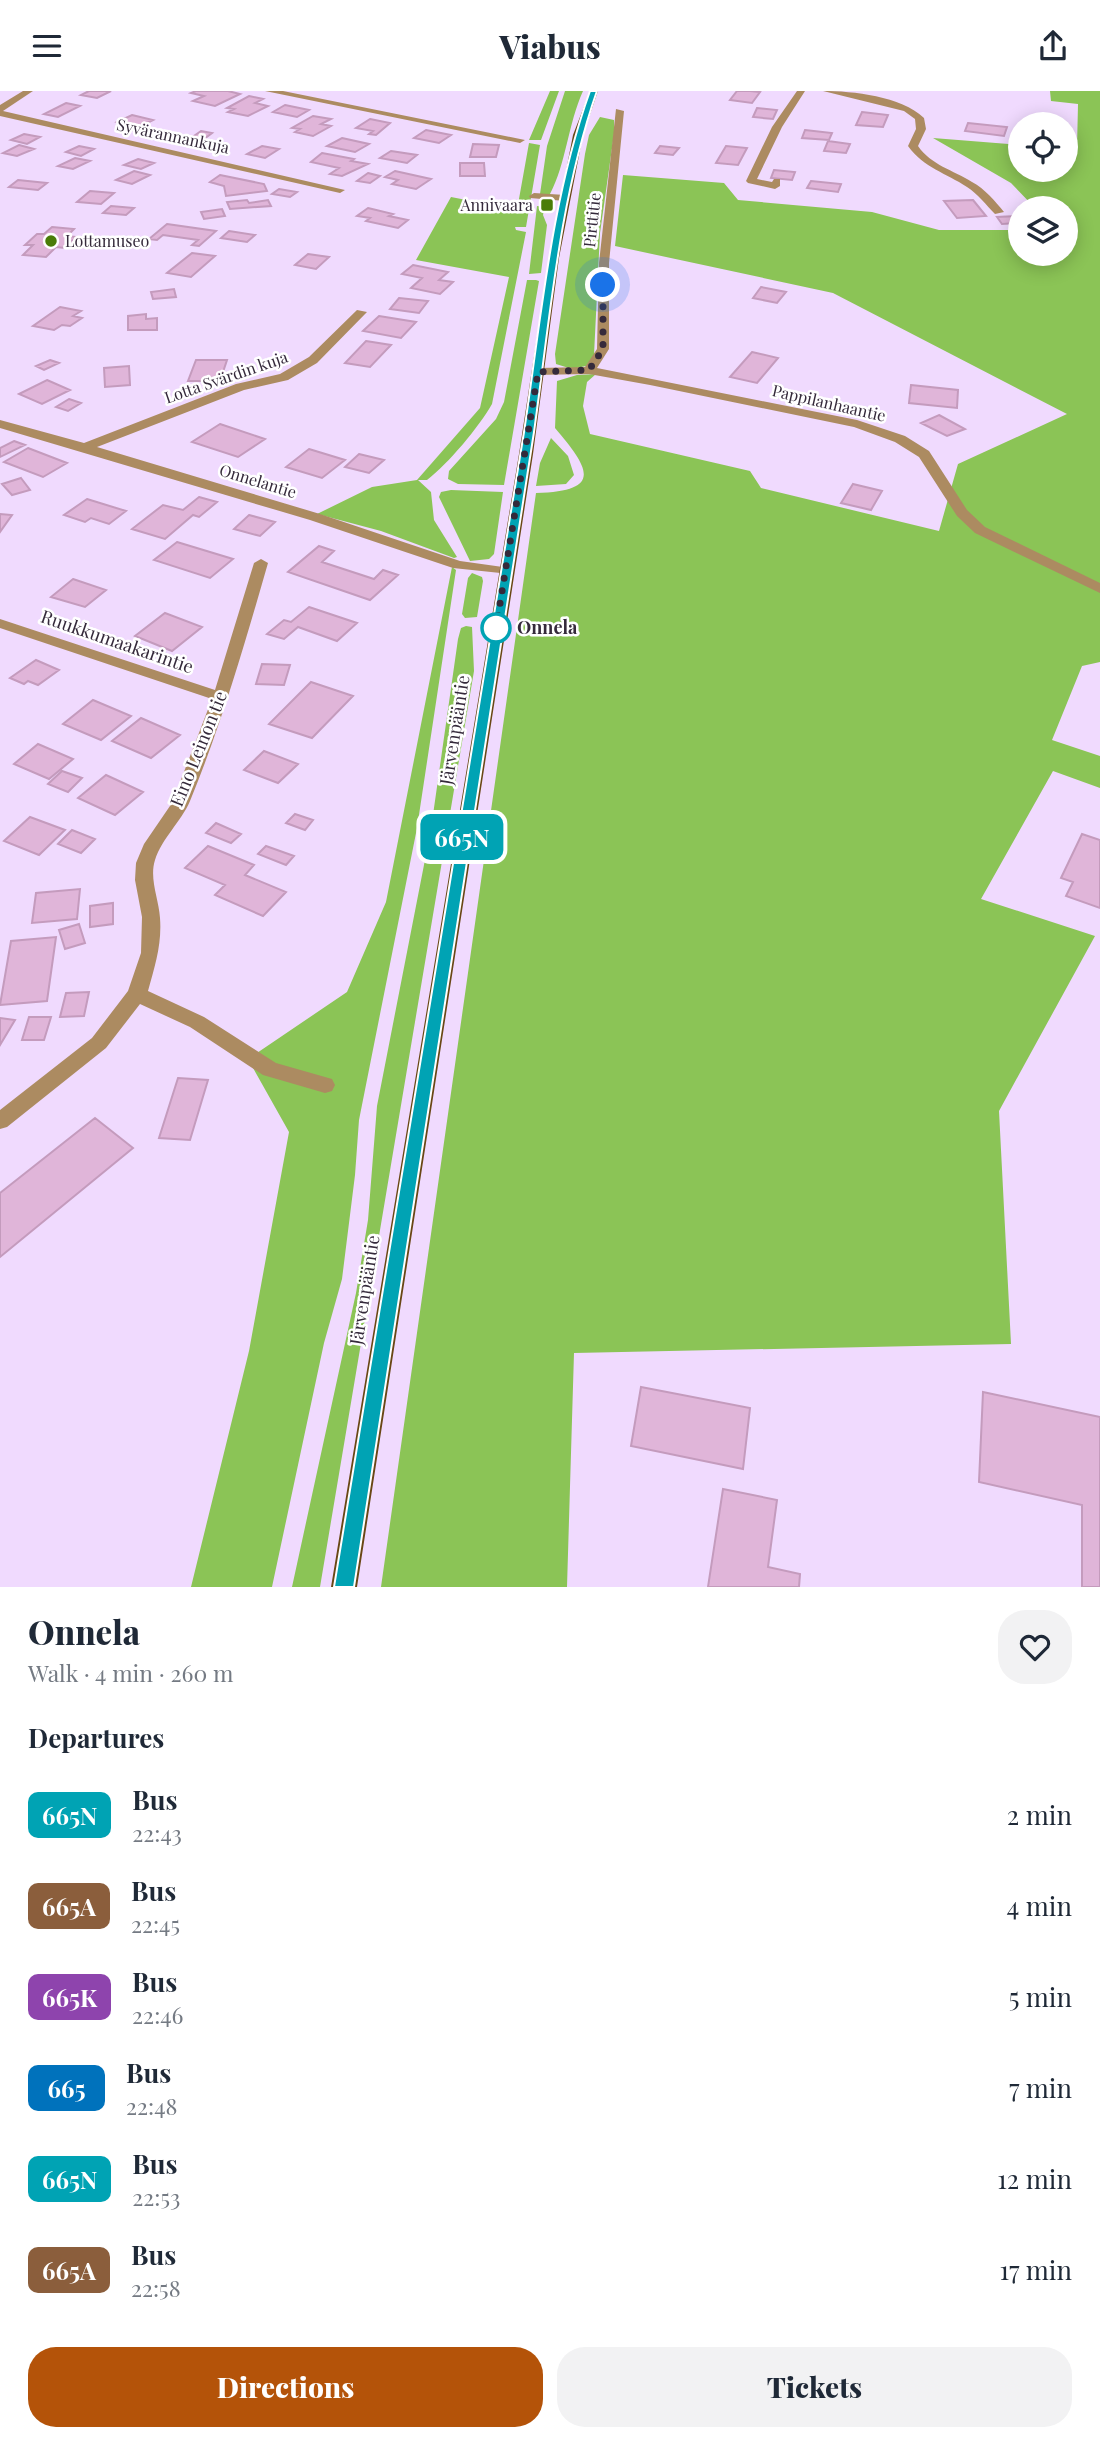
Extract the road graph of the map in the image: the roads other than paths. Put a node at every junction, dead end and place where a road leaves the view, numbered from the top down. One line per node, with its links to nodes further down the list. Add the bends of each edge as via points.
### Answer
1 (29, 91): 6 (street)
2 (268, 91): 8 (street)
3 (594, 91): 12 (main road, Järvenpääntie, via 578,135)
4 (801, 91): 9 (street, via 751,181 775,186)
5 (827, 91): 13 (street, via 907,109 919,118 922,129 913,146 917,153 928,164 975,187)
6 (0, 111): 10 (street, Syvärannankuja)
7 (619, 111): 15 (street, Pirttitie, via 604,263 603,349)
8 (520, 140)
9 (777, 181)
10 (341, 190)
11 (534, 196): 12 (street)
12 (565, 198): 16 (main road, Järvenpääntie)
13 (999, 212)
14 (360, 312): 18 (street, Lotta Svärdin kuja, via 313,360 284,377 240,387)
15 (589, 370): 16 (street, Pappilanhaantie); 21 (street, Pappilanhaantie, via 857,424 900,439 924,454 962,513 981,530)
16 (538, 372): 20 (main road, Järvenpääntie)
17 (0, 424): 18 (street, Onnelantie)
18 (85, 447): 20 (street, Onnelantie, via 458,565)
19 (261, 562): 23 (street, Eino Leinon tie)
20 (505, 571): 27 (main road, Järvenpääntie)
21 (1100, 589)
22 (0, 623): 23 (street, Ruukkumaakarintie)
23 (221, 697): 24 (street, Eino Leinon tie, via 180,804 145,863 150,953)
24 (137, 994): 25 (street, via 197,1022 270,1069); 26 (street, Eino Leinon tie, via 99,1043)
25 (325, 1085)
26 (0, 1121)
27 (344, 1587)

